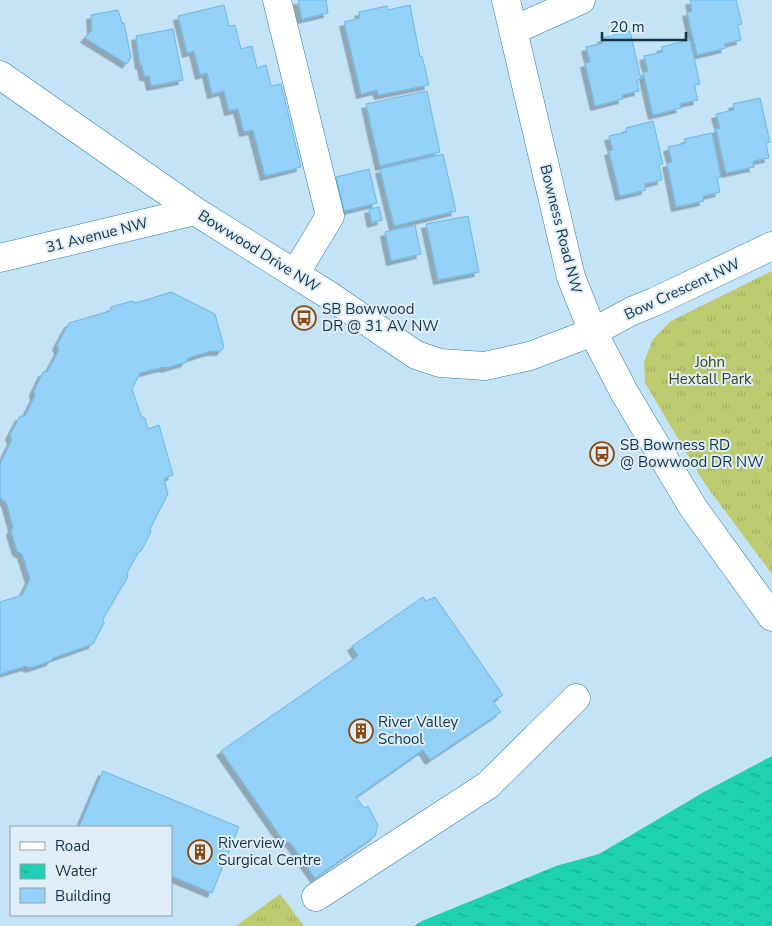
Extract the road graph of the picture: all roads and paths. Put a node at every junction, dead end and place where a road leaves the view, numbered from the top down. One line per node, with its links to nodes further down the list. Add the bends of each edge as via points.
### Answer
1 (277, 0): 9 (street, via 330,216)
2 (506, 0): 4 (street, Bowness Road NW)
3 (581, 0): 4 (street)
4 (514, 30): 10 (street, Bowness Road NW, via 571,278)
5 (0, 75): 6 (street, Bowwood Drive NW)
6 (194, 211): 8 (street, 31 Avenue NW); 9 (street, Bowwood Drive NW)
7 (772, 246): 10 (street, Bow Crescent NW)
8 (0, 258)
9 (295, 274): 10 (street, Bowwood Drive NW, via 416,355 440,363 494,364 530,356)
10 (593, 332): 11 (street, Bowness Road NW, via 624,392 692,506)
11 (772, 617)
12 (576, 698): 13 (street, via 488,785)
13 (316, 897)

